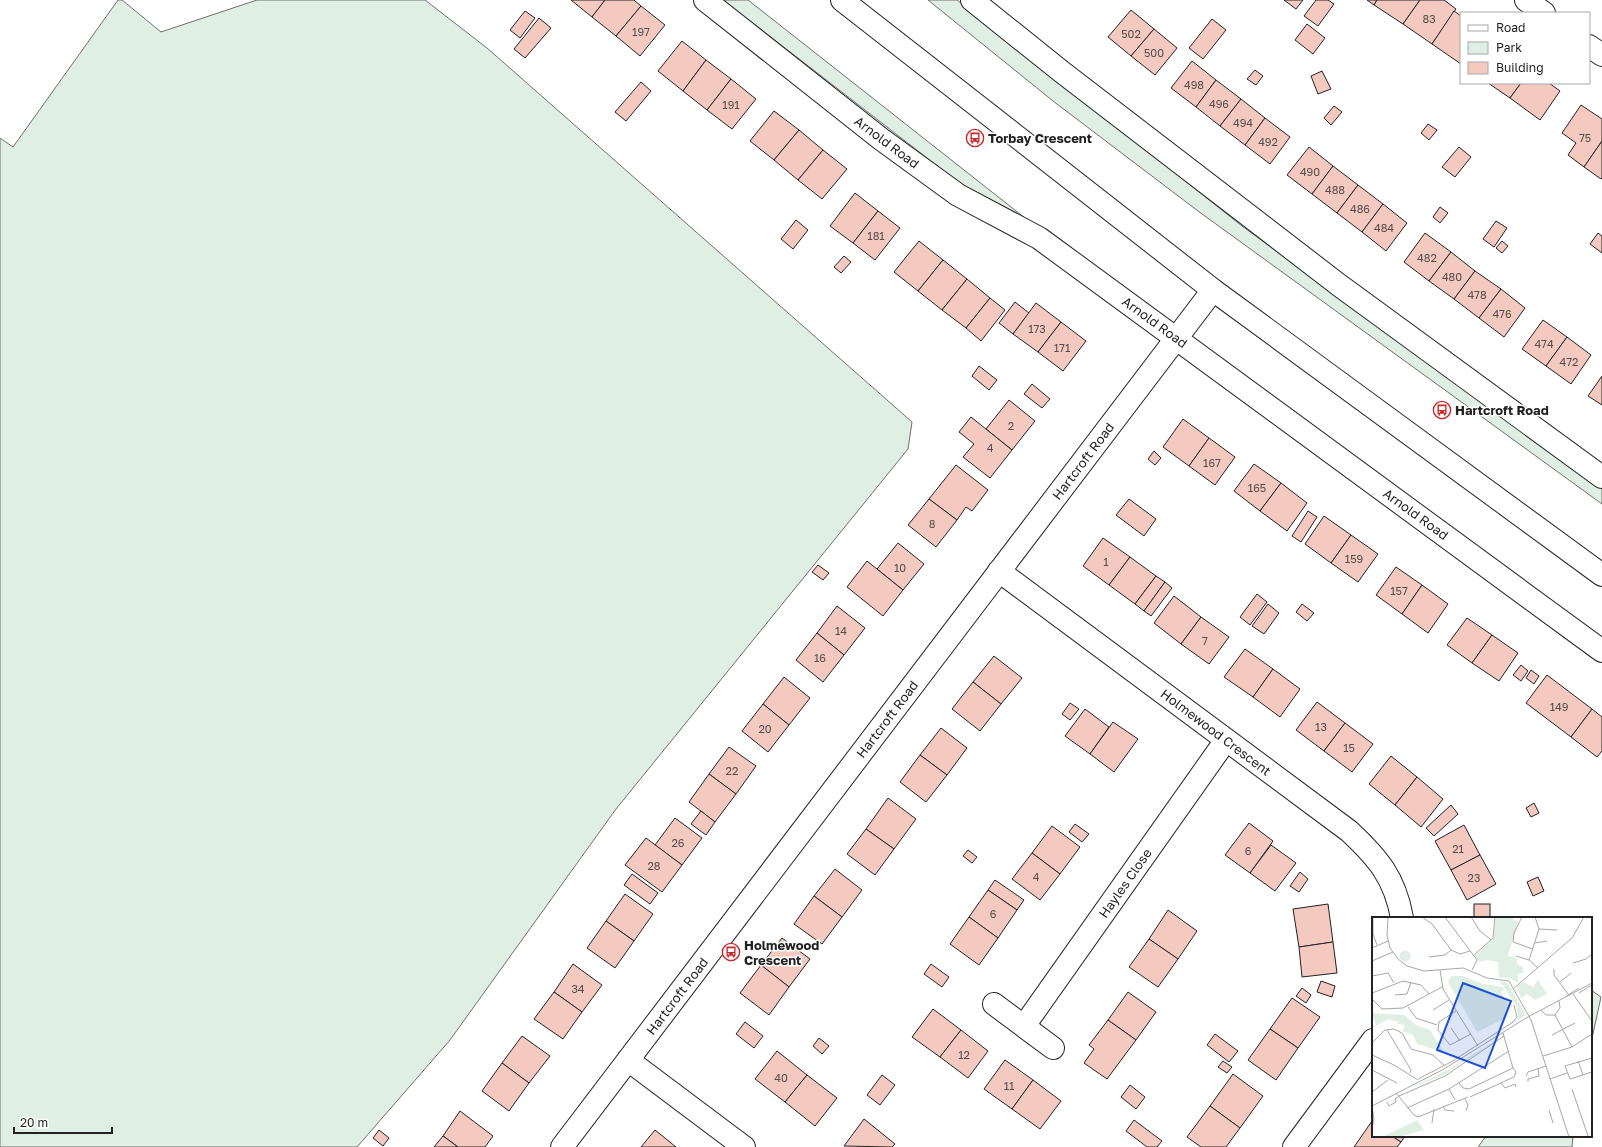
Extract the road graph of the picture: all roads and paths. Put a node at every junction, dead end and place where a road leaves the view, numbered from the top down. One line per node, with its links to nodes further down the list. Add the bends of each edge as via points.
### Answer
1 (705, 0): 9 (street, Arnold Road, via 881,139 958,195 1039,238)
2 (842, 0): 8 (street)
3 (972, 0): 10 (street, via 1339,285)
4 (1526, 0): 5 (street)
5 (1543, 12)
6 (1590, 47): 7 (street)
7 (1602, 55)
8 (1213, 290): 9 (street, Hartcroft Road); 12 (street)
9 (1176, 338): 11 (street, Hartcroft Road); 13 (street, Arnold Road)
10 (1602, 477)
11 (999, 571): 14 (street, Holmewood Crescent); 20 (street, Hartcroft Road)
12 (1602, 575)
13 (1602, 651)
14 (1226, 740): 15 (street, Holmewood Crescent, via 1349,831 1370,850 1388,874); 17 (street, Hayles Close)
15 (1402, 917)
16 (994, 1004): 17 (street)
17 (1024, 1026): 19 (street)
18 (1372, 1041): 23 (street)
19 (1053, 1048)
20 (628, 1060): 21 (street, Hartcroft Road); 22 (street)
21 (562, 1147)
22 (744, 1147)
23 (1294, 1147)

